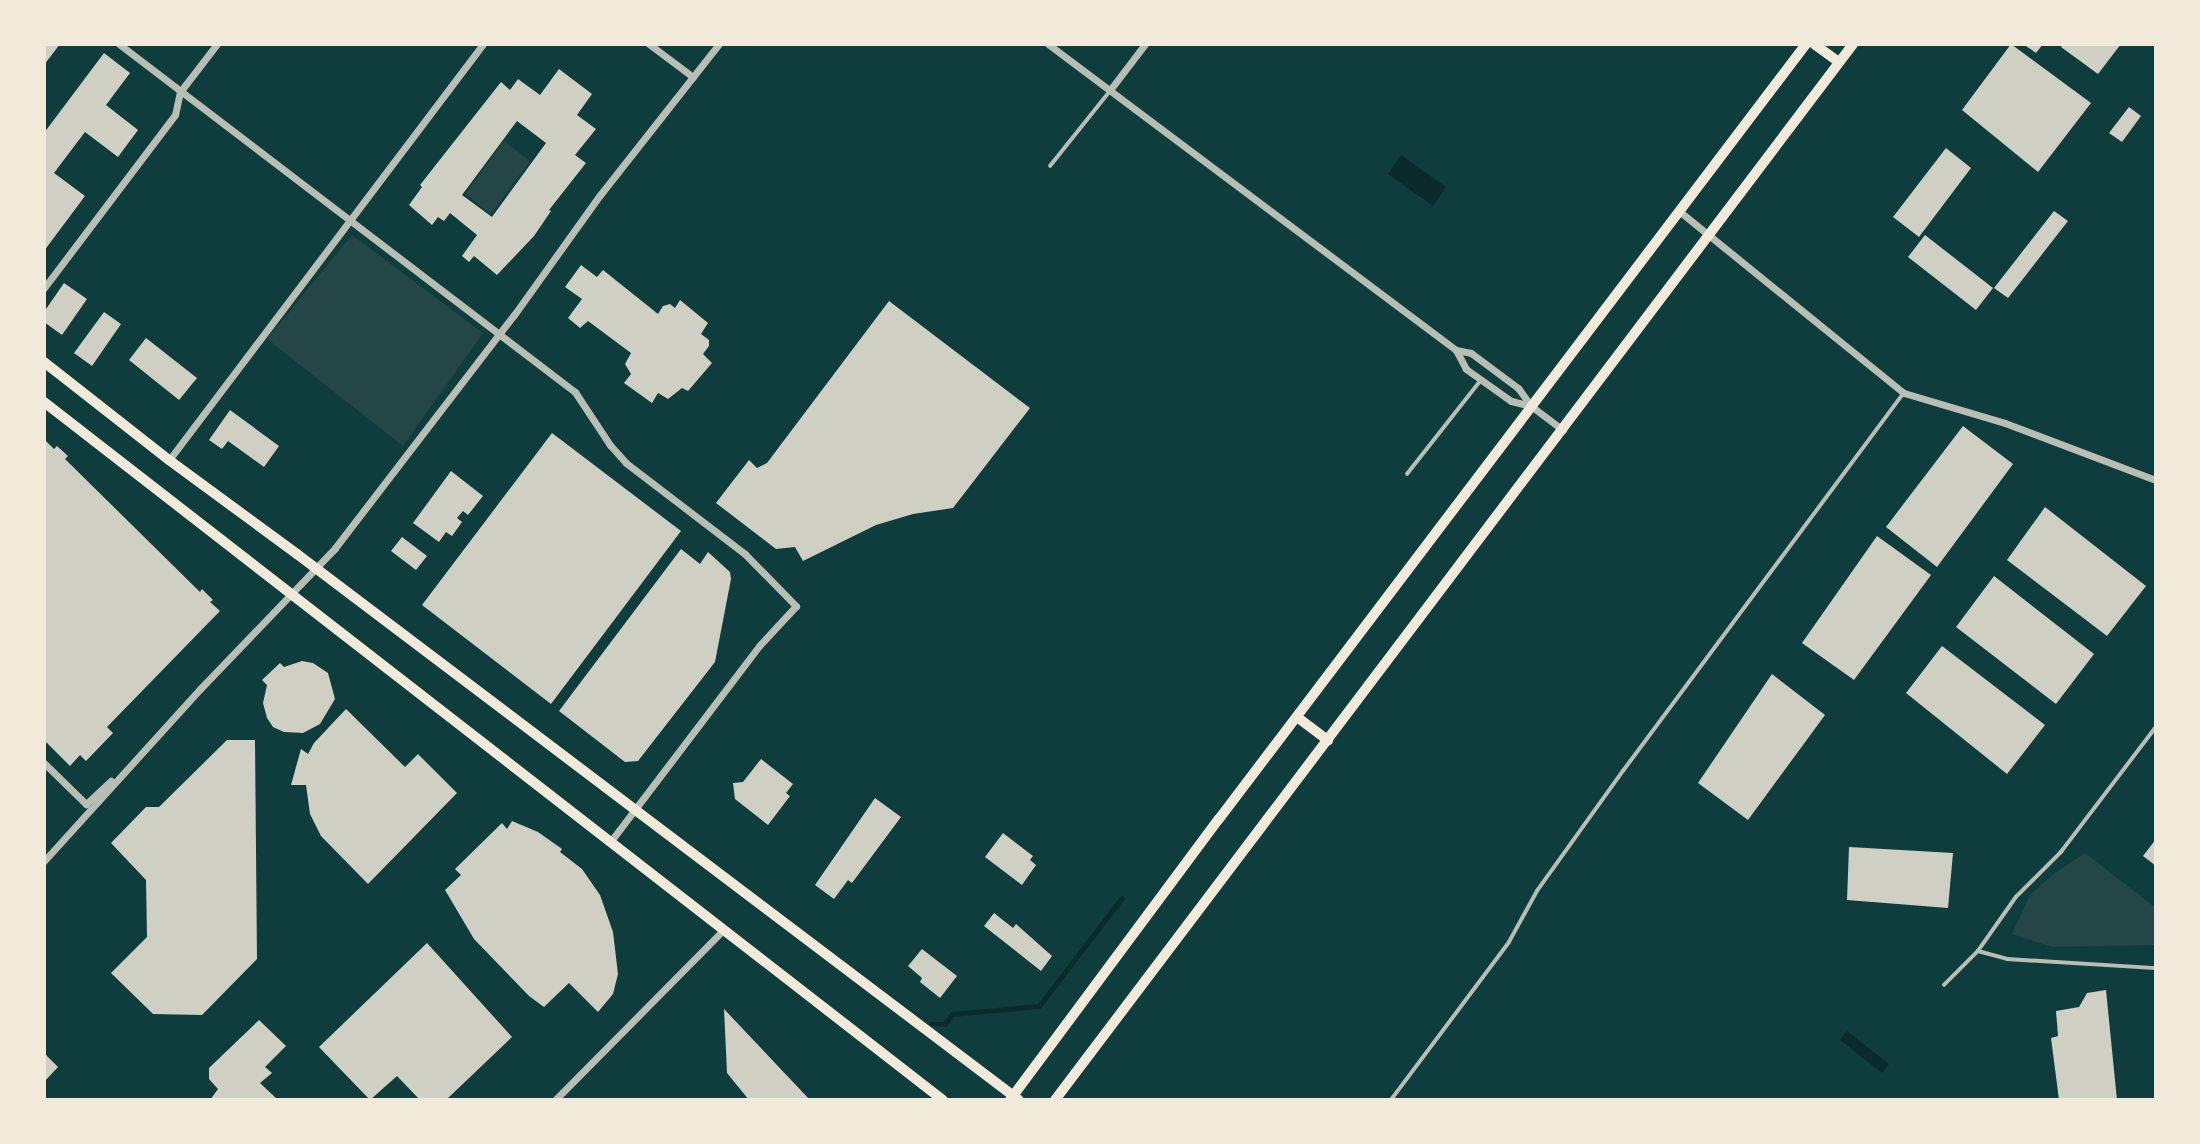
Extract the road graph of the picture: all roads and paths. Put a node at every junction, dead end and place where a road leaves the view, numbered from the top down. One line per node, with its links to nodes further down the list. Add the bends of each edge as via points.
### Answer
1 (119, 44): 14 (street)
2 (217, 44): 14 (street)
3 (482, 44): 17 (street)
4 (649, 44): 12 (street)
5 (719, 44): 12 (street)
6 (1048, 44): 13 (street)
7 (1145, 44): 13 (street)
8 (1806, 44): 16 (main road)
9 (1814, 44): 11 (main road)
10 (1853, 44): 11 (main road)
11 (1839, 62): 18 (main road)
12 (693, 77): 20 (street)
13 (1110, 90): 15 (lane); 21 (street)
14 (180, 92): 17 (street); 19 (street, via 175,115)
15 (1050, 166)
16 (1679, 211): 18 (street); 26 (main road)
17 (352, 220): 20 (street); 28 (street)
18 (1709, 234): 24 (street); 27 (main road)
19 (44, 288)
20 (500, 333): 31 (street); 38 (street, via 575,392 626,464 745,554 796,606 759,646)
21 (1456, 350): 23 (street, via 1466,369); 26 (street, via 1471,353 1518,388)
22 (44, 362): 28 (main road)
23 (1481, 380): 26 (street, via 1511,401); 29 (lane)
24 (1905, 393): 30 (street, via 2005,423); 49 (lane, via 1616,780 1537,891 1509,942)
25 (44, 402): 32 (main road)
26 (1531, 406): 27 (street); 33 (main road)
27 (1563, 430): 35 (main road)
28 (169, 460): 31 (main road)
29 (1407, 474)
30 (2156, 480)
31 (316, 569): 32 (street); 38 (main road)
32 (291, 594): 37 (street); 39 (main road)
33 (1297, 717): 35 (main road); 45 (main road)
34 (2156, 727): 42 (lane, via 2061,852 2016,897)
35 (1328, 740): 48 (main road)
36 (44, 763): 37 (street, via 86,804)
37 (129, 768): 40 (street)
38 (635, 808): 39 (street); 45 (main road)
39 (610, 842): 41 (main road)
40 (44, 861)
41 (724, 929): 46 (street); 47 (main road)
42 (1978, 951): 43 (lane, via 2007,959); 44 (lane)
43 (2156, 968)
44 (1944, 985)
45 (1014, 1099)
46 (555, 1100)
47 (943, 1100)
48 (1055, 1100)
49 (1391, 1100)

